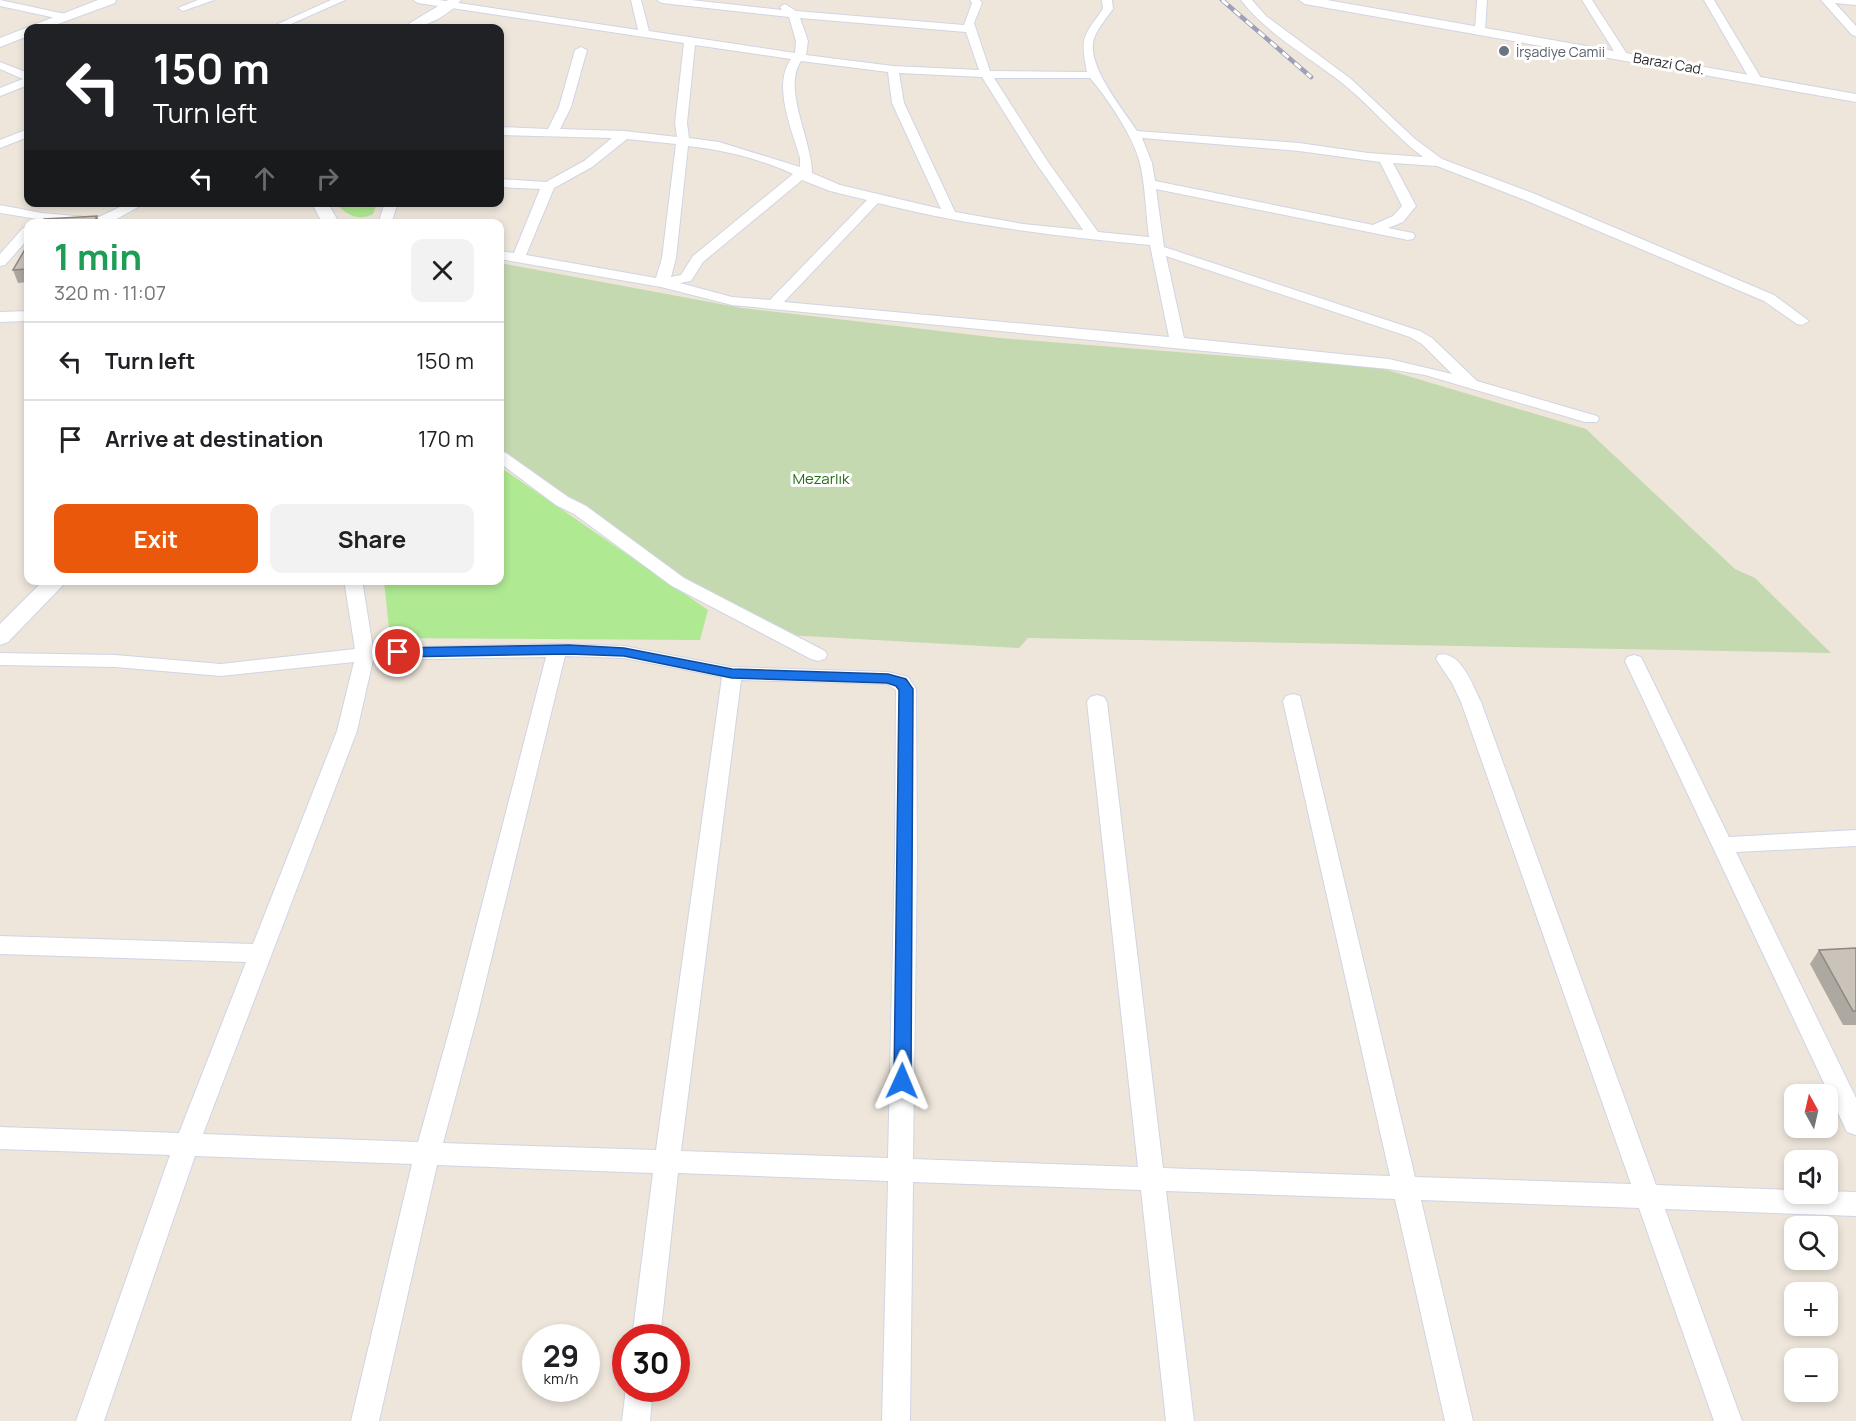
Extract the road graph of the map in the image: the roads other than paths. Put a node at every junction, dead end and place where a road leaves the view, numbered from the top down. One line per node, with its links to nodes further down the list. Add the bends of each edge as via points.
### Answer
1 (110, 0): 22 (street)
2 (209, 0): 20 (street)
3 (340, 0): 24 (street)
4 (418, 0): 17 (street)
5 (636, 0): 30 (street)
6 (662, 0): 21 (street)
7 (777, 0): 21 (street)
8 (975, 0): 26 (street)
9 (1107, 0): 39 (street, via 1108,9 1087,41)
10 (1246, 0): 53 (street, via 1262,18 1347,81 1411,142)
11 (1305, 0): 27 (street, Barazi Cad.)
12 (1482, 0): 27 (street)
13 (1587, 0): 34 (street)
14 (1709, 0): 41 (street)
15 (1826, 0): 29 (street)
16 (1832, 0): 18 (street)
17 (452, 2): 25 (street); 30 (street)
18 (1856, 2)
19 (0, 3): 22 (street)
20 (183, 8)
21 (793, 14): 26 (street); 35 (street, via 802,41)
22 (65, 17): 23 (street)
23 (47, 24)
24 (283, 24)
25 (415, 24)
26 (970, 29): 38 (street)
27 (1480, 30): 34 (street, Barazi Cad.)
28 (24, 33): 32 (street)
29 (1856, 33)
30 (644, 34): 31 (street)
31 (690, 41): 35 (street); 50 (street, via 681,123)
32 (0, 43)
33 (581, 50): 46 (street)
34 (1621, 54): 41 (street, Barazi Cad.)
35 (798, 57): 37 (street); 54 (street, via 790,69 790,100 806,158)
36 (0, 65): 40 (street)
37 (893, 69): 38 (street); 62 (street, via 898,103)
38 (986, 74): 39 (street); 67 (street)
39 (1093, 75): 47 (street)
40 (24, 77)
41 (1755, 78): 44 (street, Barazi Cad.)
42 (24, 81): 43 (street)
43 (0, 92)
44 (1856, 98)
45 (504, 131): 46 (street)
46 (553, 132): 49 (street)
47 (1133, 134): 52 (street); 56 (street, via 1146,163)
48 (24, 135): 51 (street)
49 (624, 135): 50 (street); 57 (street, via 588,164)
50 (683, 140): 54 (street, via 758,156); 73 (street, via 669,258)
51 (0, 144)
52 (1384, 158): 53 (street); 65 (street, via 1409,206 1398,219)
53 (1439, 162): 77 (street, via 1769,298)
54 (804, 175): 58 (street); 73 (street, via 698,259 686,278)
55 (504, 183): 57 (street)
56 (1147, 183): 65 (street); 69 (street)
57 (548, 186): 71 (street)
58 (876, 198): 62 (street); 74 (street)
59 (24, 202): 61 (street)
60 (130, 207): 64 (street)
61 (4, 210): 63 (street)
62 (950, 215): 67 (street)
63 (36, 219)
64 (105, 219)
65 (1374, 229): 68 (street)
66 (24, 235): 72 (street)
67 (1093, 235): 69 (street)
68 (1408, 236)
69 (1157, 245): 78 (street); 79 (street, via 1414,334 1427,341)
70 (504, 256): 71 (street)
71 (518, 259): 73 (street)
72 (0, 262)
73 (662, 283): 74 (street, via 732,301)
74 (774, 304): 78 (street)
75 (24, 316): 76 (street)
76 (0, 317)
77 (1802, 321)
78 (1177, 342): 79 (street, via 1389,364)
79 (1472, 384): 80 (street)
80 (1591, 419)
81 (504, 459): 87 (street, via 678,582)
82 (52, 585): 84 (street)
83 (354, 585): 86 (street)
84 (0, 637)
85 (557, 650): 86 (street); 91 (street, via 624,652); 101 (street)
86 (365, 654): 88 (street, via 220,670 115,661); 97 (street, via 347,731)
87 (818, 655)
88 (0, 659)
89 (1445, 659): 106 (street, via 1471,702)
90 (1634, 661): 95 (street)
91 (732, 673): 102 (street); 103 (street, via 888,678 901,682 906,689)
92 (1293, 700): 105 (street)
93 (1098, 702): 104 (street)
94 (1856, 838): 95 (street)
95 (1723, 845): 98 (street)
96 (0, 945): 97 (street)
97 (261, 953): 100 (street)
98 (1856, 1124)
99 (0, 1138): 100 (street)
100 (186, 1146): 101 (street); 110 (street)
101 (428, 1155): 102 (street); 111 (street)
102 (667, 1163): 103 (street); 108 (street)
103 (901, 1171): 104 (street); 113 (street)
104 (1151, 1180): 105 (street); 114 (street)
105 (1404, 1188): 106 (street); 115 (street)
106 (1646, 1197): 107 (street); 116 (street)
107 (1856, 1204)
108 (648, 1324)
109 (638, 1402): 112 (street)
110 (90, 1421)
111 (365, 1421)
112 (636, 1421)
113 (896, 1421)
114 (1180, 1421)
115 (1459, 1421)
116 (1728, 1421)

